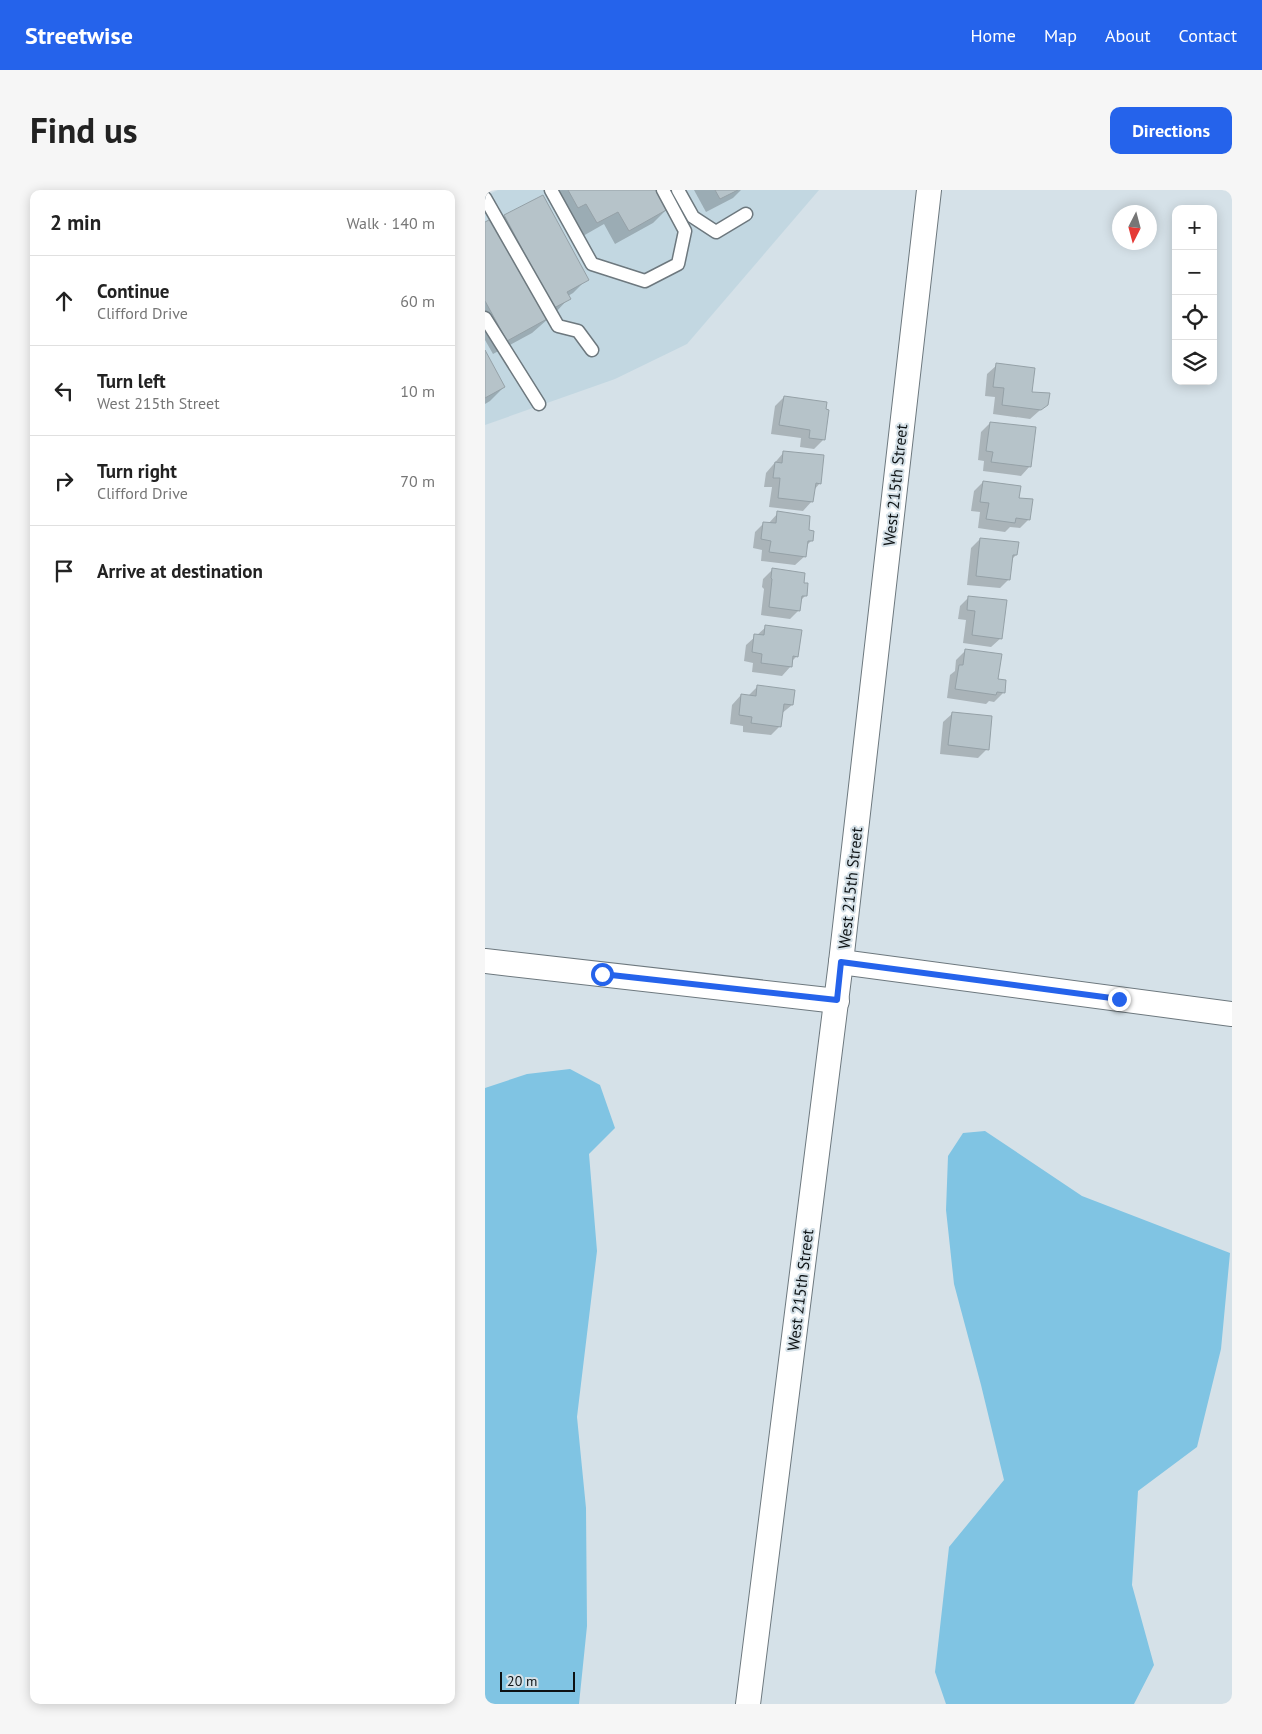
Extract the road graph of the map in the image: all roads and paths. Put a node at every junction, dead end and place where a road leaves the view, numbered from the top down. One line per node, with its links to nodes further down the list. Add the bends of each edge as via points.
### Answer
1 (551, 190): 2 (lane, via 592,264 645,281 678,264 685,231)
2 (663, 190)
3 (678, 190): 6 (lane, via 693,217 716,232)
4 (929, 190): 11 (street, West 215th Street)
5 (485, 198): 8 (lane, via 557,326 577,331)
6 (746, 214)
7 (485, 318): 9 (lane)
8 (592, 350)
9 (539, 404)
10 (485, 961): 12 (street)
11 (841, 962): 12 (street, West 215th Street); 13 (street)
12 (837, 1000): 14 (street, West 215th Street)
13 (1232, 1014)
14 (748, 1704)

